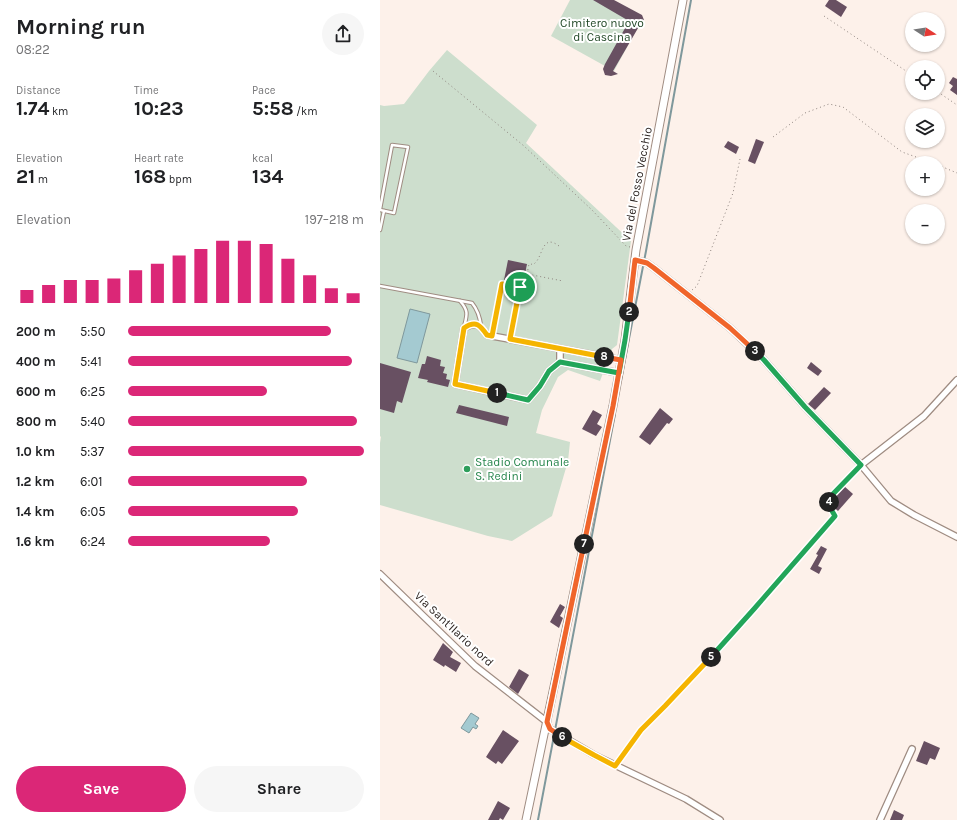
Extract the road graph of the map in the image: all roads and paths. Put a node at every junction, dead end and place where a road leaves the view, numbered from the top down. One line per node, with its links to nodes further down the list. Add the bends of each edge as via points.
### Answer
1 (681, 1): 16 (street, Via del Fosso Vecchio)
2 (824, 16): 3 (path)
3 (905, 70)
4 (433, 71): 16 (path, via 524,146 626,246)
5 (945, 97): 6 (path)
6 (957, 105)
7 (773, 137): 8 (path, via 805,113 829,104 843,107 902,152)
8 (913, 156)
9 (740, 159): 22 (path, via 733,193 700,279 697,286)
10 (945, 168): 11 (path)
11 (957, 172)
12 (380, 210): 13 (lane); 13 (lane, via 392,145 408,147 394,213)
13 (384, 211): 14 (lane)
14 (380, 230)
15 (559, 246): 18 (path, via 547,243 536,262 529,264)
16 (636, 250): 17 (street, Via del Fosso Vecchio)
17 (638, 261): 22 (street, via 647,263); 29 (street, Via del Fosso Vecchio)
18 (527, 274): 19 (path); 21 (path, via 524,288)
19 (563, 281)
20 (380, 286): 23 (lane)
21 (520, 287): 26 (path, via 502,284); 27 (path)
22 (687, 294): 33 (street, via 730,328 764,360)
23 (460, 300): 24 (lane, via 472,303); 25 (lane, via 466,308)
24 (481, 326): 25 (street, via 475,324); 26 (street, via 487,335)
25 (464, 328): 30 (street, via 455,384 528,400 549,371)
26 (492, 336): 27 (street)
27 (510, 339): 28 (street)
28 (560, 349): 29 (street); 30 (street)
29 (621, 360): 31 (street, Via del Fosso Vecchio)
30 (560, 362): 31 (street)
31 (619, 373): 36 (street, Via del Fosso Vecchio)
32 (957, 380): 33 (street, via 924,416)
33 (861, 465): 34 (street, via 891,501); 38 (path, via 832,495 828,504 835,516 719,648 641,730)
34 (957, 537)
35 (380, 574): 36 (street, Via Sant'Ilario nord, via 475,666)
36 (547, 722): 38 (street, Via Sant'Ilario nord, via 550,729 560,736); 39 (street, Via del Fosso Vecchio)
37 (912, 749): 41 (street)
38 (615, 766): 40 (street, Via Sant'Ilario nord, via 686,799)
39 (526, 820)
40 (720, 820)
41 (880, 820)

